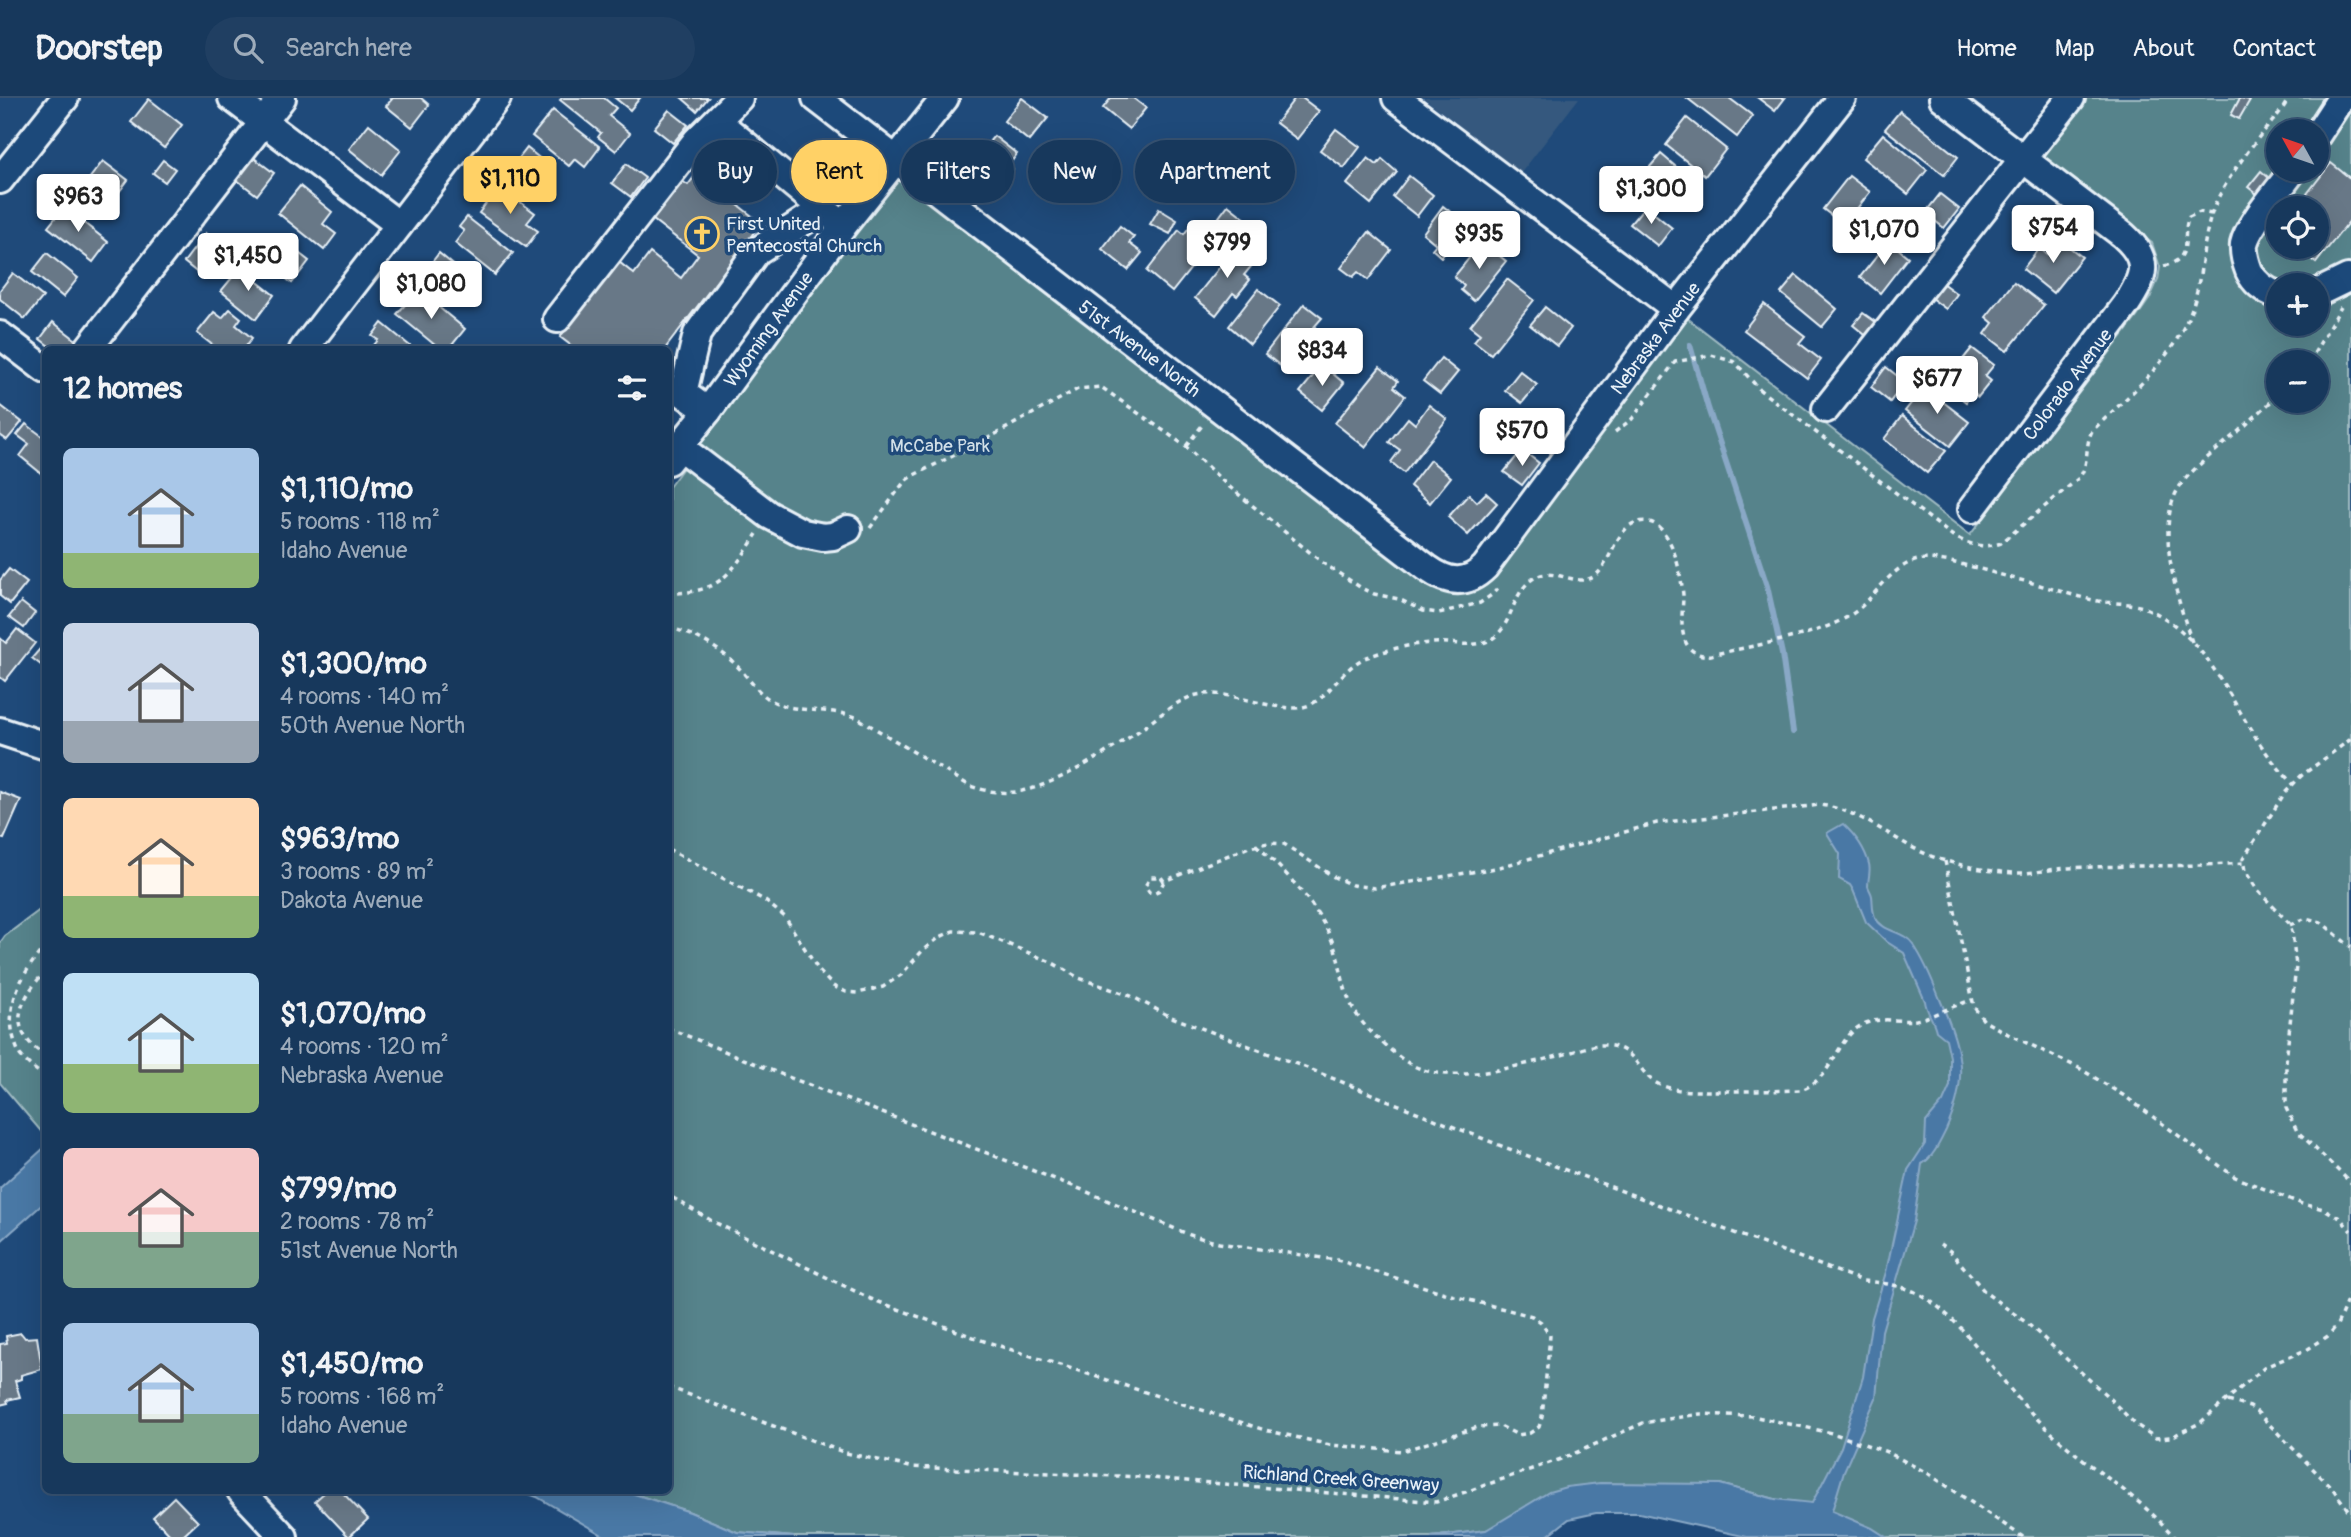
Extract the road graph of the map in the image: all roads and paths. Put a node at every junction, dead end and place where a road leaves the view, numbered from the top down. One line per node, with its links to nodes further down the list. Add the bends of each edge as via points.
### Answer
1 (65, 98): 18 (street)
2 (232, 98): 15 (street)
3 (282, 98): 15 (street)
4 (497, 98): 22 (street)
5 (739, 98): 14 (street)
6 (816, 98): 17 (street, 51st Avenue North)
7 (944, 98): 17 (street, Wyoming Avenue)
8 (1396, 98): 28 (street)
9 (1842, 98): 28 (street, Nebraska Avenue)
10 (1942, 98): 16 (street)
11 (2071, 98): 16 (street)
12 (2341, 98): 13 (street)
13 (2327, 119)
14 (717, 121): 20 (street); 29 (street, via 696,141)
15 (264, 122): 22 (street); 31 (street)
16 (2023, 157): 24 (street, via 2123,234); 36 (street)
17 (896, 161): 23 (street, Wyoming Avenue); 44 (street, 51st Avenue North, via 1438,576 1453,582)
18 (0, 180)
19 (2284, 182): 27 (street, via 2248,232 2244,246 2251,276)
20 (821, 210): 23 (street); 37 (street, via 757,251 697,334 683,393)
21 (2212, 214): 24 (path, via 2196,213 2188,219 2185,250 2175,262)
22 (399, 225): 32 (street)
23 (844, 225): 37 (street, Wyoming Avenue)
24 (2141, 261): 41 (street, Colorado Avenue, via 2135,292)
25 (2348, 278): 26 (street); 33 (path, via 2341,309)
26 (2329, 287)
27 (2266, 289)
28 (1676, 309): 44 (street, Nebraska Avenue, via 1500,549)
29 (557, 320)
30 (0, 335): 34 (street)
31 (90, 346)
32 (306, 346)
33 (2316, 350)
34 (42, 367)
35 (2266, 406): 47 (path, via 2187,477 2173,500 2171,562)
36 (1826, 409)
37 (708, 411): 40 (street, Wyoming Avenue)
38 (1206, 421): 39 (path)
39 (1186, 446)
40 (674, 454): 43 (street, via 803,533 833,536)
41 (1972, 509)
42 (761, 527): 45 (path, via 737,564 718,582 697,592)
43 (848, 528)
44 (1470, 579)
45 (672, 593)
46 (672, 629): 47 (path, via 723,653 776,703 856,717 970,786 1001,792 1022,791 1058,778 1194,696 1305,706 1366,658 1430,643 1489,641 1502,629 1527,584 1551,574 1577,581 1590,579 1627,528 1638,522 1656,525 1671,543 1681,581 1684,637 1700,655 1836,623 1902,568 1921,559 2032,582 2096,601 2142,607)
47 (2192, 643): 51 (path)
48 (0, 730): 50 (street)
49 (2351, 739): 51 (path)
50 (42, 746)
51 (2293, 785): 55 (path, via 2273,808)
52 (1256, 845): 54 (path, via 1284,844 1334,877 1376,888 1496,868 1657,823 1820,805 1862,817 1912,848); 56 (path); 62 (path, via 1316,911 1331,938 1348,1001 1357,1015 1413,1065 1435,1072 1467,1074 1601,1045 1619,1047 1632,1056 1660,1086 1801,1090 1814,1085 1861,1025 1920,1019)
53 (672, 851): 78 (path, via 741,886 785,917 819,971 846,992 883,987 923,950 953,931 978,932 1169,1016 1504,1147 1863,1281 1902,1286 1959,1324 2015,1396 2054,1435 2156,1515)
54 (1945, 861): 55 (path, via 2024,873); 62 (path)
55 (2244, 863): 57 (path, via 2258,891)
56 (1164, 881): 56 (path, via 1155,876 1144,886 1156,893)
57 (2290, 925): 58 (path, via 2306,918 2321,922); 67 (path, via 2295,966 2286,1108 2297,1131)
58 (2351, 947)
59 (42, 951): 61 (path)
60 (42, 975): 65 (path, via 24,999 18,1017 28,1042)
61 (9, 996)
62 (1972, 1000): 69 (path, via 1984,1021 2126,1097 2235,1177 2324,1209)
63 (672, 1030): 68 (path, via 1189,1235 1337,1260 1532,1316 1550,1336 1542,1417 1531,1433 1478,1427 1402,1451 1330,1445 1265,1430 984,1341 871,1299)
64 (8, 1040): 66 (path)
65 (42, 1053)
66 (42, 1074)
67 (2351, 1183)
68 (672, 1197)
69 (2351, 1231)
70 (1940, 1244): 73 (path, via 1986,1293 2028,1324 2149,1435 2163,1438 2181,1433)
71 (2351, 1291): 73 (path, via 2328,1336 2265,1367)
72 (672, 1388): 77 (path, Richland Creek Greenway, via 846,1453 910,1466 1140,1477 1425,1501 1446,1500 1663,1418 1752,1416 1832,1433 1887,1452)
73 (2228, 1401): 75 (path, via 2257,1412 2333,1489)
74 (244, 1494): 76 (street)
75 (2351, 1514)
76 (284, 1537)
77 (2024, 1537)
78 (2174, 1537)

